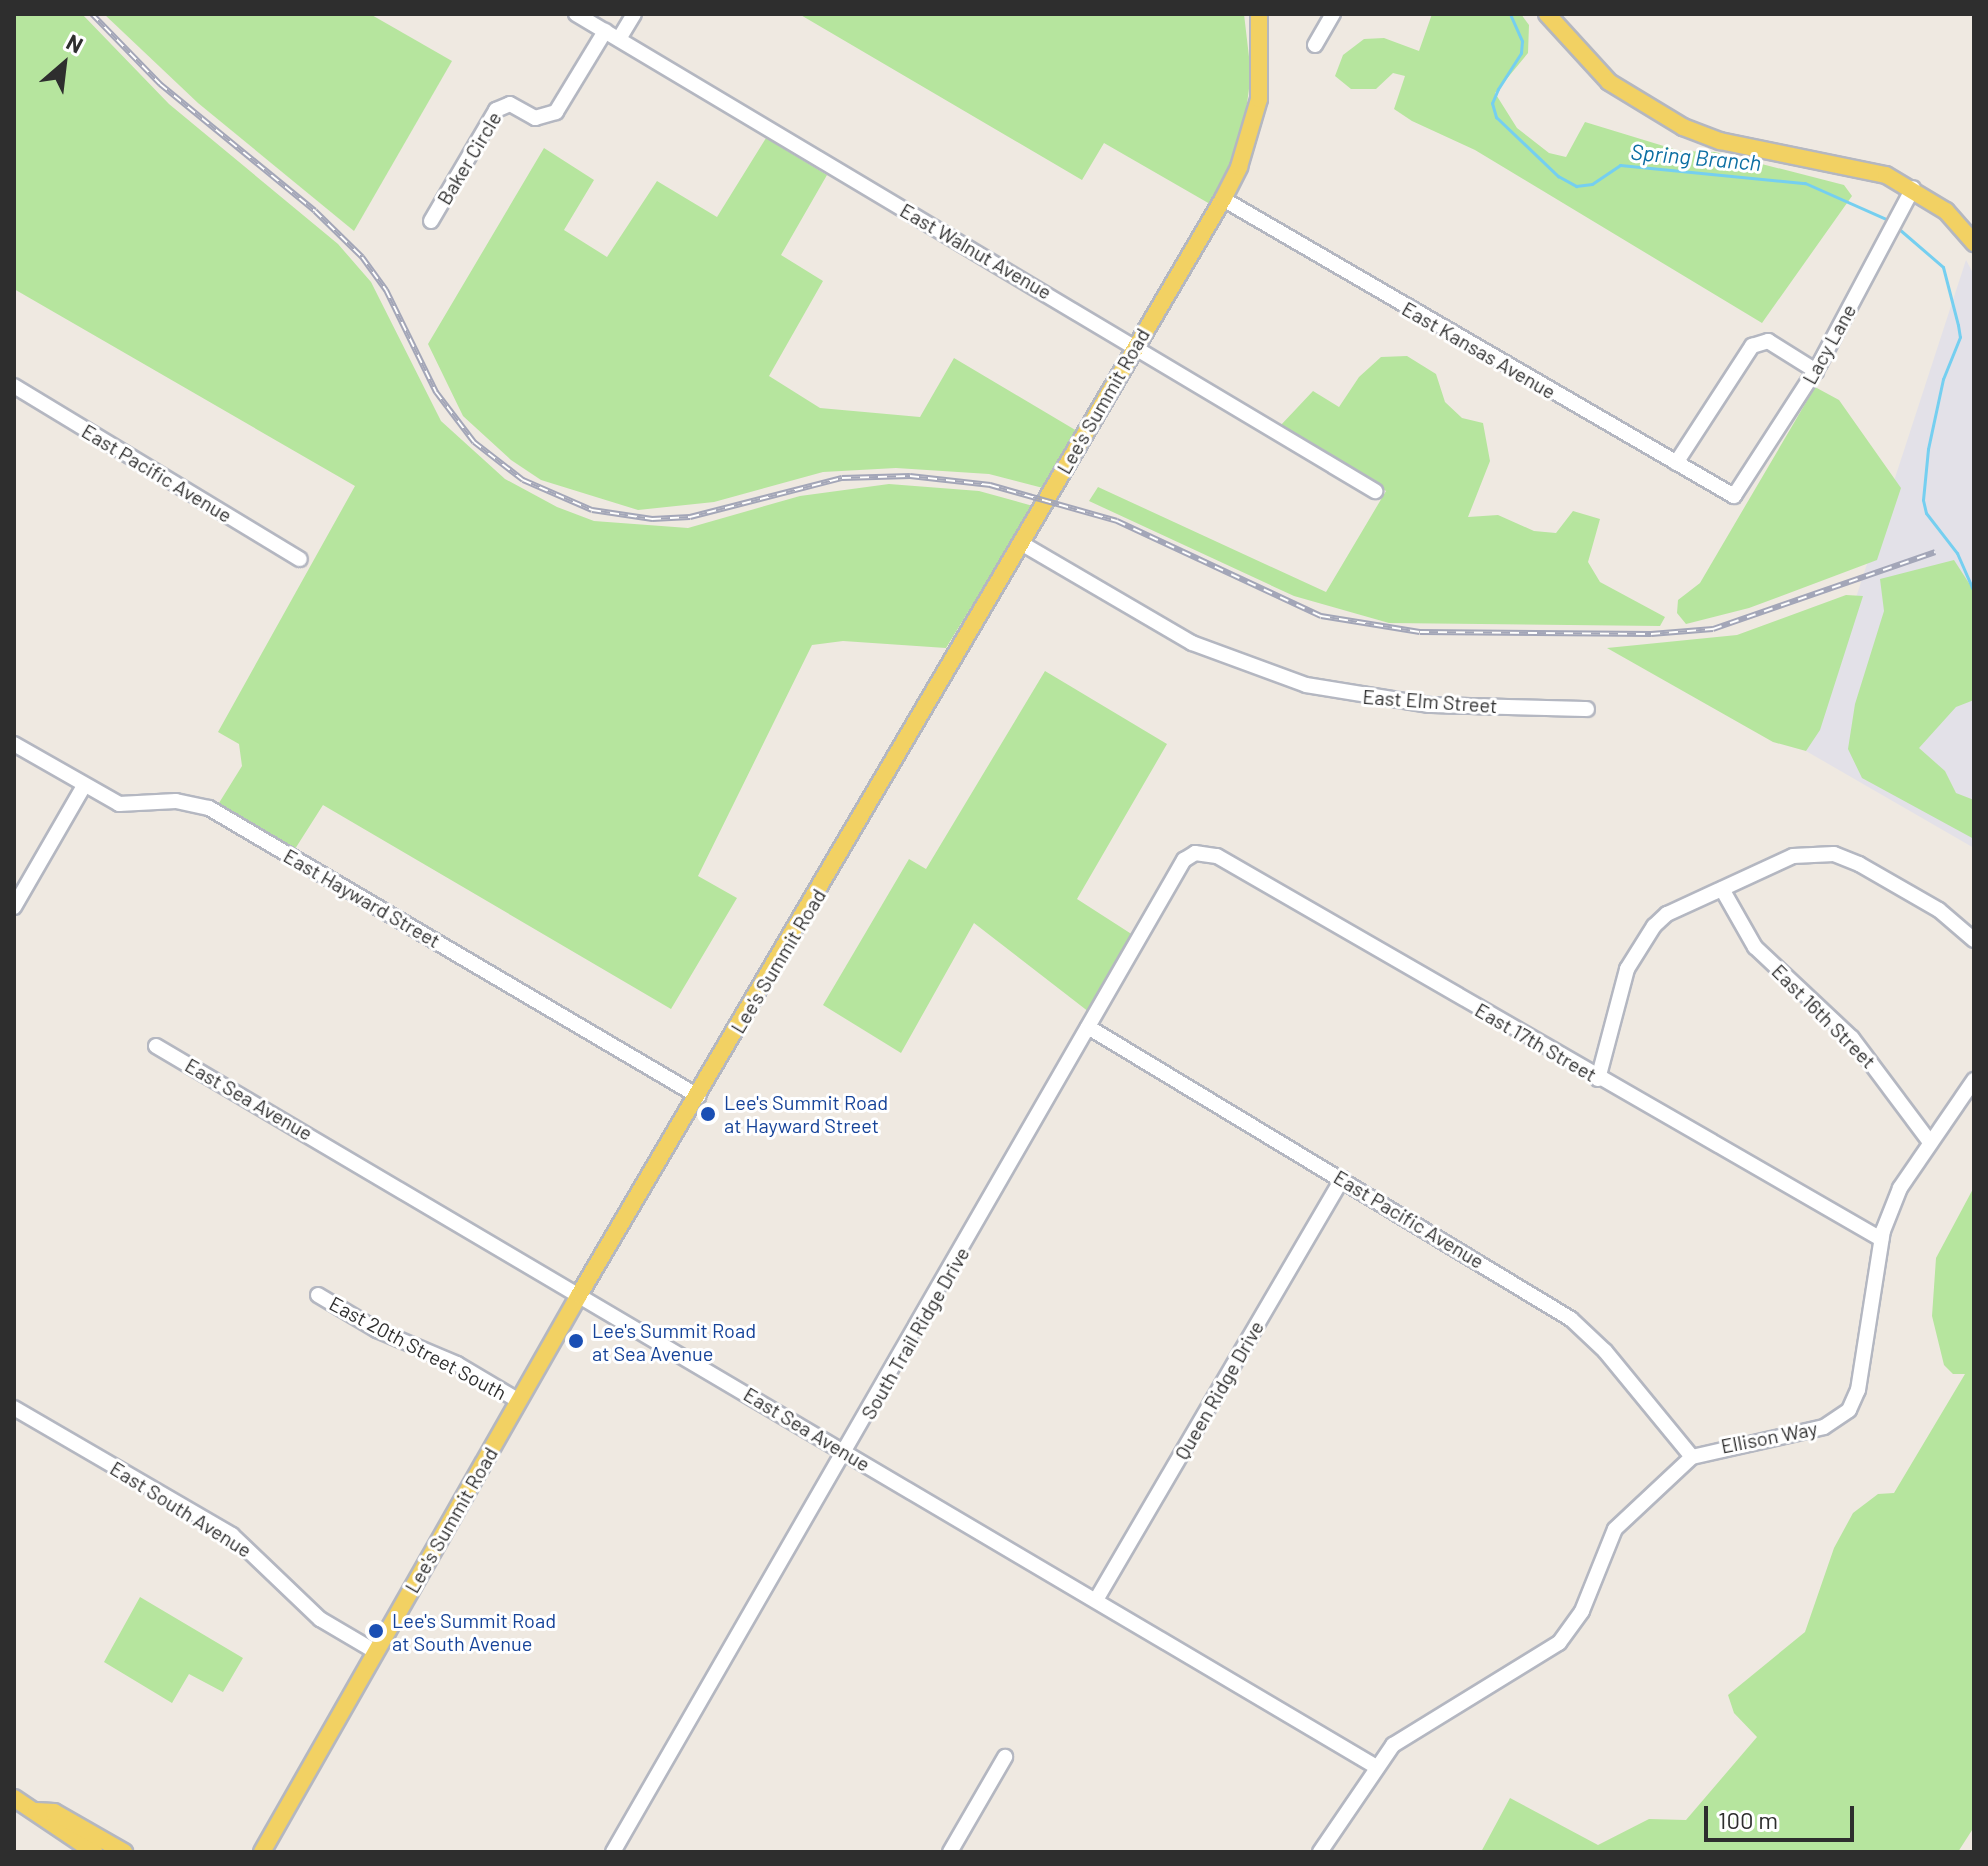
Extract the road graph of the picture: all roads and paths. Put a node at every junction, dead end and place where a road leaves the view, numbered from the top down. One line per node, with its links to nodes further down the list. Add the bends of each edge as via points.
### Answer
1 (576, 14): 6 (street, East Walnut Avenue)
2 (634, 14): 7 (street)
3 (1259, 14): 10 (main road, Lee's Summit Road, via 1262,59 1251,134)
4 (1333, 14): 8 (street)
5 (1547, 14): 9 (main road, via 1609,82 1683,127 1720,141 1849,164)
6 (605, 31): 7 (street, East Walnut Avenue); 11 (street, Baker Circle, via 556,112 535,118 510,104 496,110)
7 (619, 39): 13 (street, East Walnut Avenue)
8 (1315, 45)
9 (1913, 188): 12 (main road, via 1946,211); 14 (street, Lacy Lane)
10 (1223, 199): 13 (main road, Lee's Summit Road); 16 (street, East Kansas Avenue)
11 (431, 221)
12 (1974, 243)
13 (1136, 344): 17 (street, East Walnut Avenue); 19 (main road, Lee's Summit Road)
14 (1816, 371): 16 (street, via 1768,341 1752,346); 18 (street, Lacy Lane)
15 (14, 386): 20 (street, East Pacific Avenue)
16 (1676, 463): 18 (street, East Kansas Avenue)
17 (1375, 491)
18 (1737, 494)
19 (1021, 543): 21 (street, East Elm Street, via 1192,643 1306,685 1429,705); 32 (main road, Lee's Summit Road)
20 (300, 559)
21 (1587, 709)
22 (14, 744): 23 (street, East Hayward Street)
23 (84, 786): 26 (street); 32 (street, East Hayward Street, via 119,804 176,801 209,808)
24 (1191, 856): 28 (street, South Trail Ridge Drive); 30 (street, East 17th Street, via 1217,856)
25 (1722, 889): 27 (street, via 1793,856 1824,854 1873,872 1939,910); 30 (street, via 1667,914 1639,943); 33 (street, East 16th Street, via 1755,947 1852,1038)
26 (14, 907)
27 (1974, 940)
28 (1088, 1027): 34 (street, East Pacific Avenue); 40 (street, South Trail Ridge Drive)
29 (156, 1046): 37 (street, East Sea Avenue)
30 (1598, 1079): 35 (street, East 17th Street)
31 (1974, 1080): 33 (street, Ellison Way)
32 (698, 1096): 37 (main road, Lee's Summit Road)
33 (1929, 1141): 35 (street, Ellison Way, via 1900,1188)
34 (1342, 1179): 41 (street, East Pacific Avenue, via 1571,1319 1605,1351); 42 (street, Queen Ridge Drive)
35 (1881, 1239): 41 (street, Ellison Way, via 1858,1390 1849,1410 1824,1427)
36 (318, 1295): 38 (street, East 20th Street South)
37 (579, 1295): 38 (main road, Lee's Summit Road); 40 (street, East Sea Avenue)
38 (519, 1401): 43 (main road, Lee's Summit Road)
39 (14, 1408): 43 (street, East South Avenue, via 232,1535 320,1619)
40 (847, 1452): 42 (street, East Sea Avenue); 51 (street, South Trail Ridge Drive)
41 (1692, 1457): 45 (street, via 1615,1529 1582,1611 1559,1643 1420,1723)
42 (1096, 1600): 45 (street, East Sea Avenue)
43 (376, 1652): 50 (main road, Lee's Summit Road)
44 (1005, 1757): 52 (street)
45 (1375, 1766): 53 (street)
46 (14, 1798): 47 (main road)
47 (36, 1811): 48 (main road, via 47,1824); 49 (main road, via 54,1812)
48 (94, 1852)
49 (124, 1852)
50 (262, 1852)
51 (613, 1852)
52 (950, 1852)
53 (1320, 1852)

